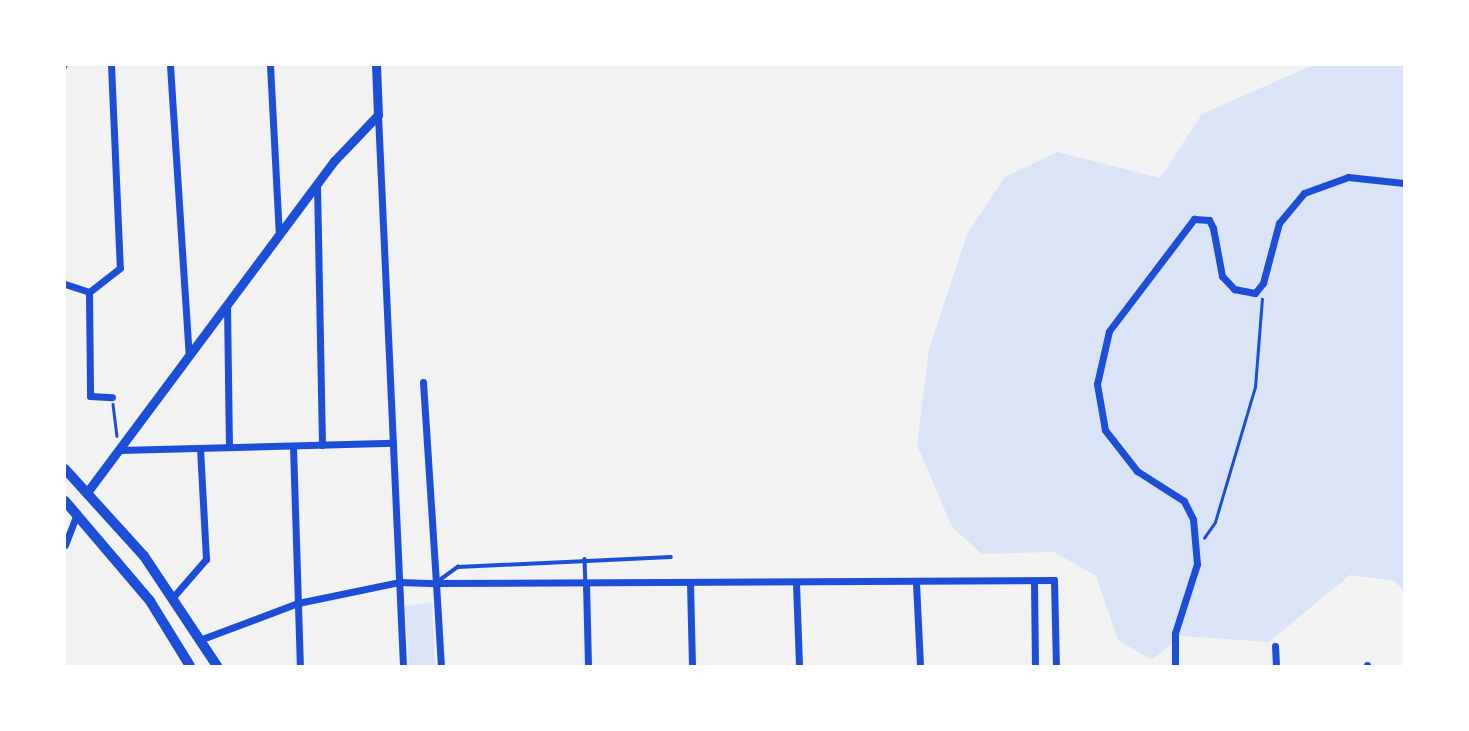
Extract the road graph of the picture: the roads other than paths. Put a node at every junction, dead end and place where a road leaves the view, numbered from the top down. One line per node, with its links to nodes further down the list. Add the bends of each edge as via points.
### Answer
1 (111, 65): 10 (street, via 120,268)
2 (170, 65): 12 (street)
3 (270, 65): 8 (street)
4 (376, 65): 5 (street)
5 (378, 115): 7 (street); 15 (street)
6 (1404, 183): 50 (street, via 1348,177 1304,193 1279,223 1262,285 1255,293 1234,289 1222,276 1209,220 1195,219 1108,331 1101,353 1097,408 1105,430 1136,471 1184,501 1198,546 1175,633)
7 (317, 184): 8 (street); 16 (street)
8 (279, 235): 11 (street)
9 (65, 284): 10 (street)
10 (89, 292): 14 (street, via 90,396)
11 (227, 305): 12 (street); 18 (street)
12 (190, 355): 20 (street)
13 (423, 382): 29 (street)
14 (112, 397)
15 (393, 443): 16 (street); 28 (street)
16 (323, 445): 17 (street)
17 (293, 446): 18 (street); 36 (street)
18 (229, 447): 19 (street)
19 (200, 448): 20 (street); 35 (street, via 205,559)
20 (119, 450): 22 (street)
21 (65, 469): 22 (main road)
22 (88, 491): 35 (main road)
23 (65, 501): 24 (main road)
24 (77, 513): 25 (street); 39 (main road, via 150,601)
25 (65, 545)
26 (671, 557): 27 (lane)
27 (585, 559): 29 (lane, via 458,567); 30 (lane)
28 (399, 582): 29 (street); 36 (street); 42 (street)
29 (436, 583): 30 (street); 43 (street)
30 (586, 583): 31 (street); 44 (street)
31 (690, 583): 32 (street); 45 (street)
32 (796, 583): 33 (street); 46 (street)
33 (916, 583): 34 (street); 47 (street)
34 (1034, 583): 48 (street); 49 (street, via 1054,580)
35 (174, 596): 37 (main road)
36 (298, 603): 37 (street); 41 (street)
37 (202, 639): 40 (main road)
38 (1275, 646): 51 (street)
39 (188, 666)
40 (217, 666)
41 (300, 666)
42 (402, 666)
43 (441, 666)
44 (588, 666)
45 (692, 666)
46 (799, 666)
47 (920, 666)
48 (1035, 666)
49 (1056, 666)
50 (1175, 666)
51 (1276, 666)

